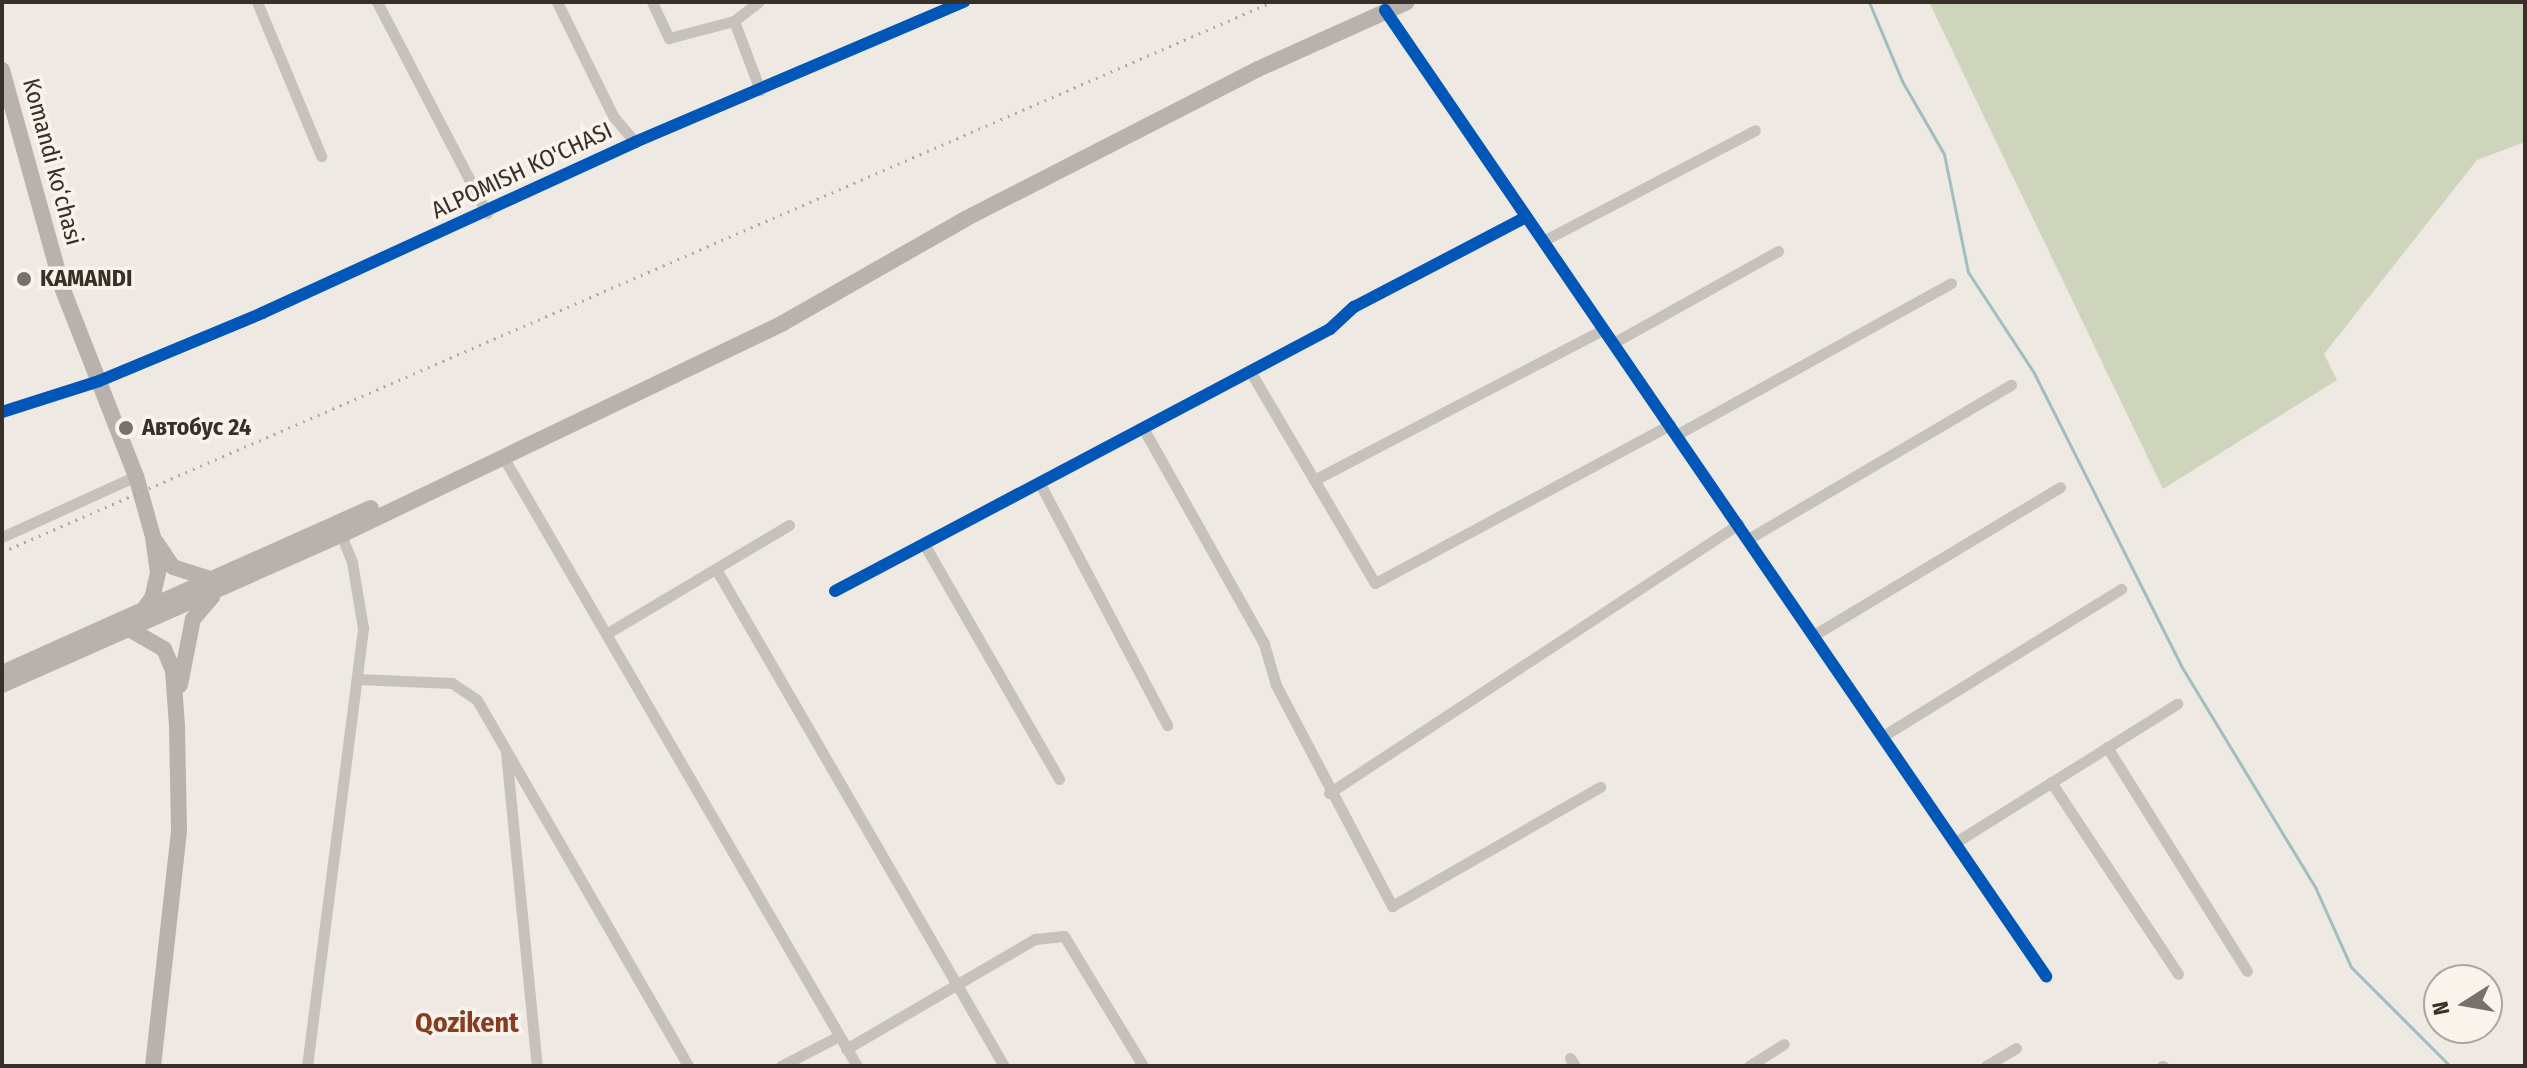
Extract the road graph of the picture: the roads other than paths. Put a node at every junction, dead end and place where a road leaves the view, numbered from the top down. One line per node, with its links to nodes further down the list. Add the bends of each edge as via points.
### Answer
1 (257, 2): 14 (street)
2 (377, 2): 15 (street)
3 (557, 2): 13 (street, via 613,116)
4 (652, 2): 9 (street, via 669,38)
5 (758, 2): 9 (street)
6 (964, 2): 11 (street, ALPOMISH KO'CHASI)
7 (1407, 2): 8 (main road)
8 (1385, 10): 16 (street); 20 (main road, via 965,219)
9 (734, 21): 11 (street)
10 (2, 70): 24 (main road, Komandi ko‘chasi, via 59,276)
11 (760, 90): 13 (street, ALPOMISH KO'CHASI)
12 (1755, 130): 17 (street)
13 (635, 142): 15 (street, ALPOMISH KO'CHASI)
14 (321, 156)
15 (487, 213): 24 (street, ALPOMISH KO'CHASI)
16 (1526, 217): 17 (street); 23 (street, via 1354,307 1330,329)
17 (1543, 241): 21 (street)
18 (1778, 251): 22 (street)
19 (1951, 283): 28 (street)
20 (792, 313): 29 (main road, via 783,323); 42 (main road, via 779,313)
21 (1604, 329): 22 (street); 31 (street)
22 (1613, 343): 28 (street)
23 (1250, 371): 27 (street); 31 (street)
24 (99, 381): 26 (street, ALPOMISH KO'CHASI); 30 (main road, Komandi ko‘chasi)
25 (2011, 385): 39 (street)
26 (2, 412)
27 (1143, 428): 32 (street); 61 (street, via 1264,644 1271,676)
28 (1673, 430): 31 (street, via 1375,583); 34 (street)
29 (502, 455): 36 (main road); 47 (street)
30 (136, 476): 37 (street); 38 (main road, Komandi ko‘chasi)
31 (1314, 480)
32 (1039, 482): 40 (street); 53 (street)
33 (2060, 487): 48 (street)
34 (1738, 524): 39 (street); 61 (street)
35 (789, 525): 41 (street)
36 (341, 535): 42 (main road); 50 (street, via 352,562 363,628)
37 (2, 537)
38 (153, 537): 42 (main road, Komandi ko‘chasi, via 173,567); 45 (main road, Komandi ko‘chasi, via 158,573 152,598)
39 (1748, 539): 48 (street)
40 (924, 544): 44 (street); 58 (street)
41 (716, 569): 47 (street); 66 (street)
42 (214, 586): 45 (main road); 46 (main road); 54 (main road, via 193,619 182,653)
43 (2121, 589): 55 (street)
44 (835, 591)
45 (141, 612): 49 (main road)
46 (131, 630): 51 (main road); 54 (main road, via 164,649 173,670)
47 (606, 634): 67 (street)
48 (1814, 635): 55 (street)
49 (2, 673)
50 (357, 679): 57 (street, via 452,683 477,700); 72 (street)
51 (2, 685)
52 (2177, 704): 56 (street)
53 (1167, 725)
54 (177, 726): 71 (main road, via 179,831)
55 (1883, 736): 62 (street)
56 (2107, 747): 59 (street); 63 (street)
57 (506, 748): 73 (street); 74 (street)
58 (1059, 779)
59 (2051, 782): 62 (street); 64 (street)
60 (1600, 787): 61 (street, via 1392,906)
61 (1329, 793)
62 (1956, 842): 65 (street)
63 (2247, 971)
64 (2178, 974)
65 (2046, 976)
66 (957, 985): 70 (street); 77 (street); 78 (street, via 1035,939 1064,936)
67 (839, 1036): 70 (street); 75 (street)
68 (1784, 1044): 79 (street)
69 (2016, 1048): 80 (street)
70 (846, 1049): 76 (street)
71 (153, 1066)
72 (307, 1066)
73 (537, 1066)
74 (688, 1066)
75 (781, 1066)
76 (857, 1066)
77 (1004, 1066)
78 (1143, 1066)
79 (1749, 1066)
80 (1986, 1066)

